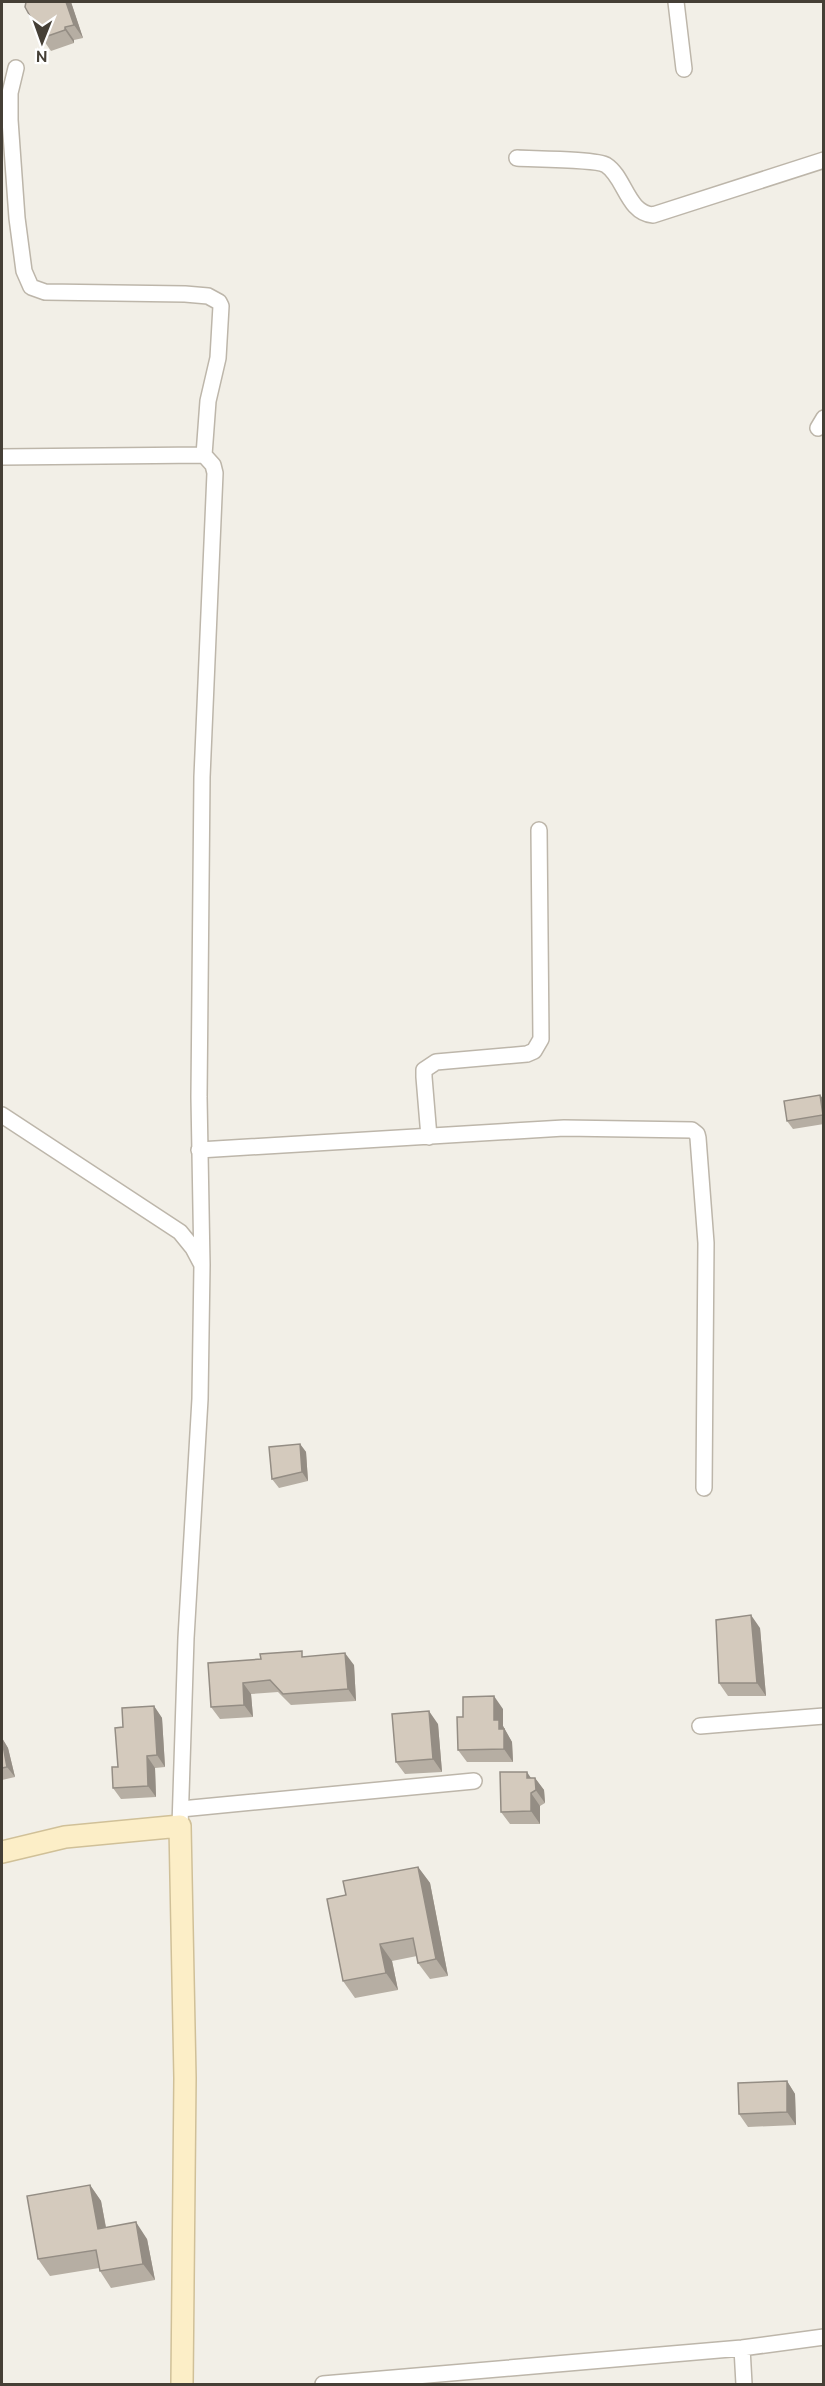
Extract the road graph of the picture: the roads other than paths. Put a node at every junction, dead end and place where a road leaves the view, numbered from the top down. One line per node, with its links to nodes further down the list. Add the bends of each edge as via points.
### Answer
1 (676, 2): 3 (street)
2 (16, 68): 6 (street, via 10,93 10,120 17,218 27,281 31,287 45,292 185,294 208,296 219,302 220,337 208,401)
3 (684, 69)
4 (517, 158): 5 (street, via 595,161 607,165 647,215)
5 (824, 160)
6 (204, 455): 7 (street); 11 (street, via 215,472 202,777)
7 (2, 457)
8 (539, 831): 10 (street, via 543,1029 539,1046 527,1054 436,1062 428,1066 424,1077)
9 (2, 1115): 12 (street, via 180,1232)
10 (429, 1137): 11 (street); 13 (street, via 564,1128 684,1129 697,1134 706,1243)
11 (199, 1150): 12 (street)
12 (202, 1265): 17 (street, via 200,1400 186,1638)
13 (704, 1488)
14 (824, 1716): 15 (street)
15 (700, 1726)
16 (474, 1781): 17 (street)
17 (181, 1818): 18 (main road); 21 (main road, via 185,2078)
18 (2, 1852)
19 (824, 2337): 20 (street)
20 (742, 2348): 22 (street); 23 (street)
21 (182, 2385)
22 (322, 2385)
23 (744, 2385)

